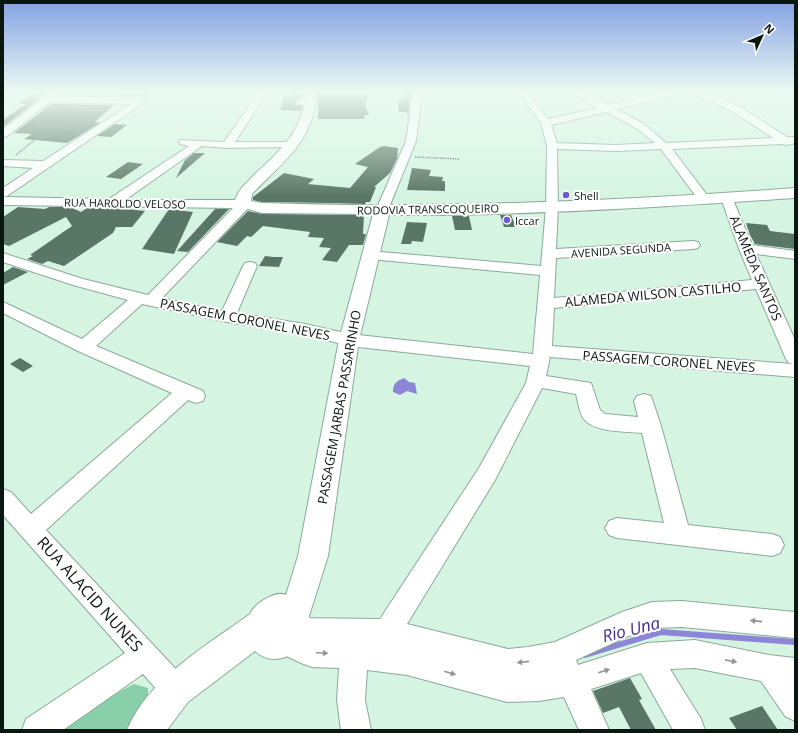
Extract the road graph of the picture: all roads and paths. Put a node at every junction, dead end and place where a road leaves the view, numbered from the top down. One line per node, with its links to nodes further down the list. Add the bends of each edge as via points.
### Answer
1 (12, 127): 11 (street)
2 (55, 127): 10 (path)
3 (103, 127): 10 (street)
4 (240, 127): 16 (street)
5 (302, 127): 17 (main road, via 300,134)
6 (412, 127): 20 (street, PASSAGEM JARBAS PASSARINHO)
7 (547, 127): 18 (street)
8 (639, 127): 19 (street)
9 (766, 127): 14 (street)
10 (99, 130): 23 (street)
11 (3, 134)
12 (42, 134): 22 (path)
13 (184, 142): 15 (street)
14 (792, 143): 19 (street)
15 (198, 144): 16 (street); 29 (street)
16 (227, 145): 17 (street)
17 (291, 145): 30 (main road, via 245,192 243,200)
18 (552, 146): 19 (street); 31 (street)
19 (664, 146): 27 (street)
20 (404, 156): 21 (path); 32 (street, PASSAGEM JARBAS PASSARINHO)
21 (459, 159)
22 (4, 163): 23 (street)
23 (45, 165): 24 (street)
24 (3, 192)
25 (795, 193): 26 (main road, RODOVIA TRANSCOQUEIRO)
26 (727, 198): 27 (main road, RODOVIA TRANSCOQUEIRO); 34 (street, ALAMEDA SANTOS)
27 (704, 199): 31 (main road, RODOVIA TRANSCOQUEIRO)
28 (3, 201): 29 (street, RUA HAROLDO VELOSO)
29 (112, 203): 30 (street, RUA HAROLDO VELOSO)
30 (246, 204): 32 (main road, RODOVIA TRANSCOQUEIRO, via 275,209); 42 (street)
31 (552, 207): 32 (main road, RODOVIA TRANSCOQUEIRO); 35 (street)
32 (382, 210): 36 (main road, PASSAGEM JARBAS PASSARINHO)
33 (693, 245): 35 (street, AVENIDA SEGUNDA)
34 (746, 249): 37 (street); 41 (street, ALAMEDA SANTOS)
35 (548, 254): 40 (street)
36 (370, 255): 40 (street); 46 (main road, PASSAGEM JARBAS PASSARINHO)
37 (795, 255)
38 (3, 257): 42 (street, PASSAGEM CORONEL NEVES, via 78,282)
39 (250, 266): 45 (street)
40 (547, 271): 43 (street)
41 (762, 284): 43 (street, ALAMEDA WILSON CASTILHO); 48 (street, ALAMEDA SANTOS)
42 (145, 299): 45 (street, PASSAGEM CORONEL NEVES); 47 (street)
43 (545, 304): 49 (street)
44 (3, 307): 47 (street)
45 (227, 317): 46 (street, PASSAGEM CORONEL NEVES, via 305,329)
46 (348, 340): 49 (street, PASSAGEM CORONEL NEVES); 59 (main road, PASSAGEM JARBAS PASSARINHO, via 316,538 305,584)
47 (84, 347): 55 (street, via 191,394)
48 (795, 359)
49 (539, 365): 50 (street, PASSAGEM CORONEL NEVES); 52 (street, via 584,388 591,414 600,421); 60 (street, via 487,474)
50 (795, 371)
51 (644, 400): 52 (street)
52 (651, 426): 56 (street)
53 (3, 499): 55 (street, RUA ALACID NUNES)
54 (617, 528): 56 (street)
55 (31, 529): 61 (street, RUA ALACID NUNES)
56 (680, 535): 57 (street)
57 (772, 545)
58 (795, 625): 64 (street, one-way to 64, via 682,614 652,615 622,625)
59 (281, 627): 60 (street); 62 (street, one-way to 62, via 301,649 312,653); 66 (main road, via 212,664)
60 (386, 632): 62 (street); 64 (street, one-way to 60, via 508,663)
61 (145, 656): 66 (street, RUA ALACID NUNES); 68 (street)
62 (363, 656): 64 (street, one-way to 64, via 407,661 507,688 539,686); 70 (street, via 351,700)
63 (647, 657): 64 (street, one-way to 63); 65 (street, one-way to 65, via 695,654); 72 (street)
64 (562, 665): 71 (street)
65 (782, 671): 67 (street)
66 (176, 690): 69 (main road)
67 (795, 706)
68 (37, 730)
69 (145, 730)
70 (356, 730)
71 (594, 730)
72 (690, 730)

